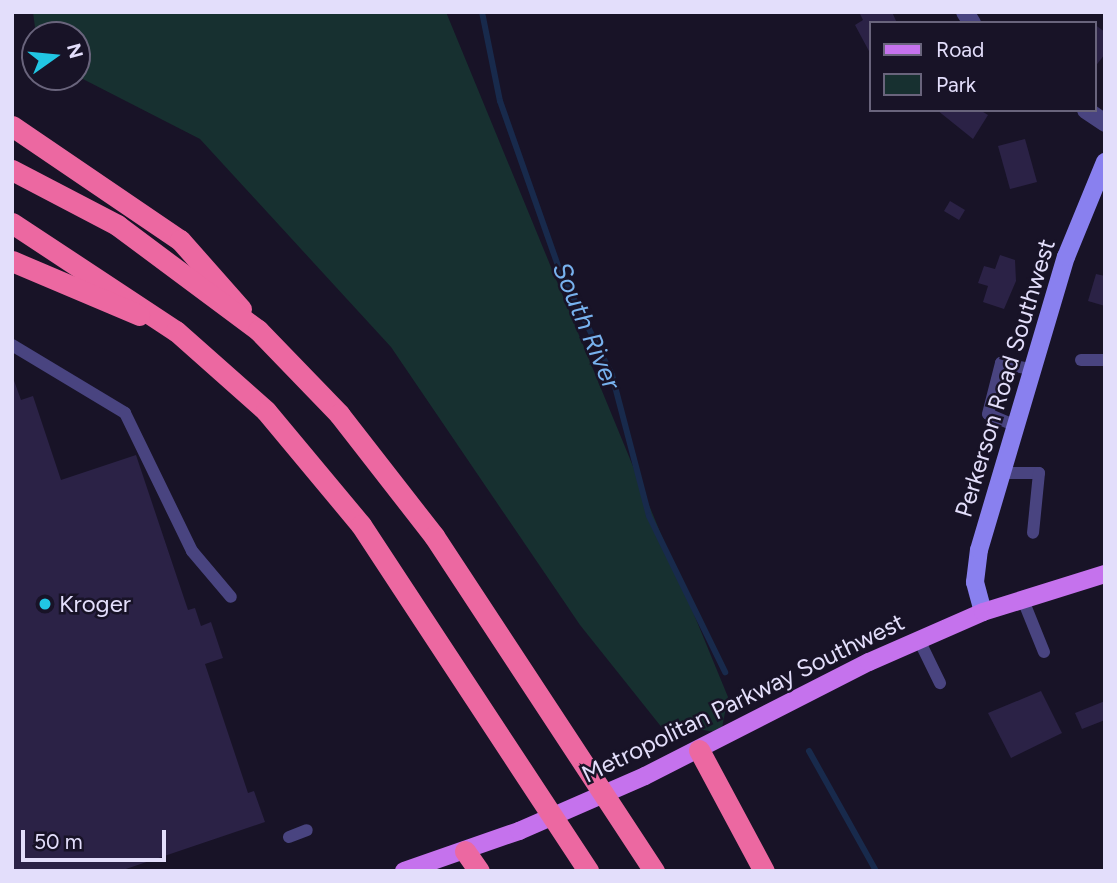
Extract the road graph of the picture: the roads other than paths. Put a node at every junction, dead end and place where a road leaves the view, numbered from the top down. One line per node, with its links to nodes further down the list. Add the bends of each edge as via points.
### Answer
1 (1089, 112): 2 (street)
2 (1105, 123)
3 (12, 126): 8 (highway, via 180,240)
4 (1105, 162): 13 (street, Perkerson Road Southwest, via 1066,257)
5 (12, 170): 8 (highway, via 117,225)
6 (12, 223): 9 (highway)
7 (12, 261): 9 (highway)
8 (258, 330): 28 (highway, via 340,414 394,482)
9 (176, 331): 31 (highway, via 266,411 312,463 517,758)
10 (12, 345): 18 (lane, via 125,413 192,551)
11 (1080, 360): 12 (lane)
12 (1105, 360)
13 (1033, 370): 14 (street, Perkerson Road Southwest); 14 (lane, via 1001,362 988,414)
14 (1016, 426): 15 (street, Perkerson Road Southwest)
15 (1002, 473): 16 (lane, via 1039,473); 20 (street, Perkerson Road Southwest, via 979,550 975,582)
16 (1033, 533)
17 (1105, 574): 19 (main road, Metropolitan Parkway Southwest)
18 (231, 597)
19 (1023, 600): 20 (main road, Metropolitan Parkway Southwest); 22 (lane)
20 (983, 612): 21 (main road, Metropolitan Parkway Southwest)
21 (919, 640): 23 (lane); 24 (main road, Metropolitan Parkway Southwest)
22 (1044, 652)
23 (940, 683)
24 (699, 750): 27 (main road, Metropolitan Parkway Southwest); 32 (highway)
25 (307, 830): 26 (lane)
26 (289, 836)
27 (465, 851): 29 (main road, Metropolitan Parkway Southwest); 30 (highway)
28 (651, 866)
29 (404, 871)
30 (479, 871)
31 (588, 871)
32 (764, 871)

